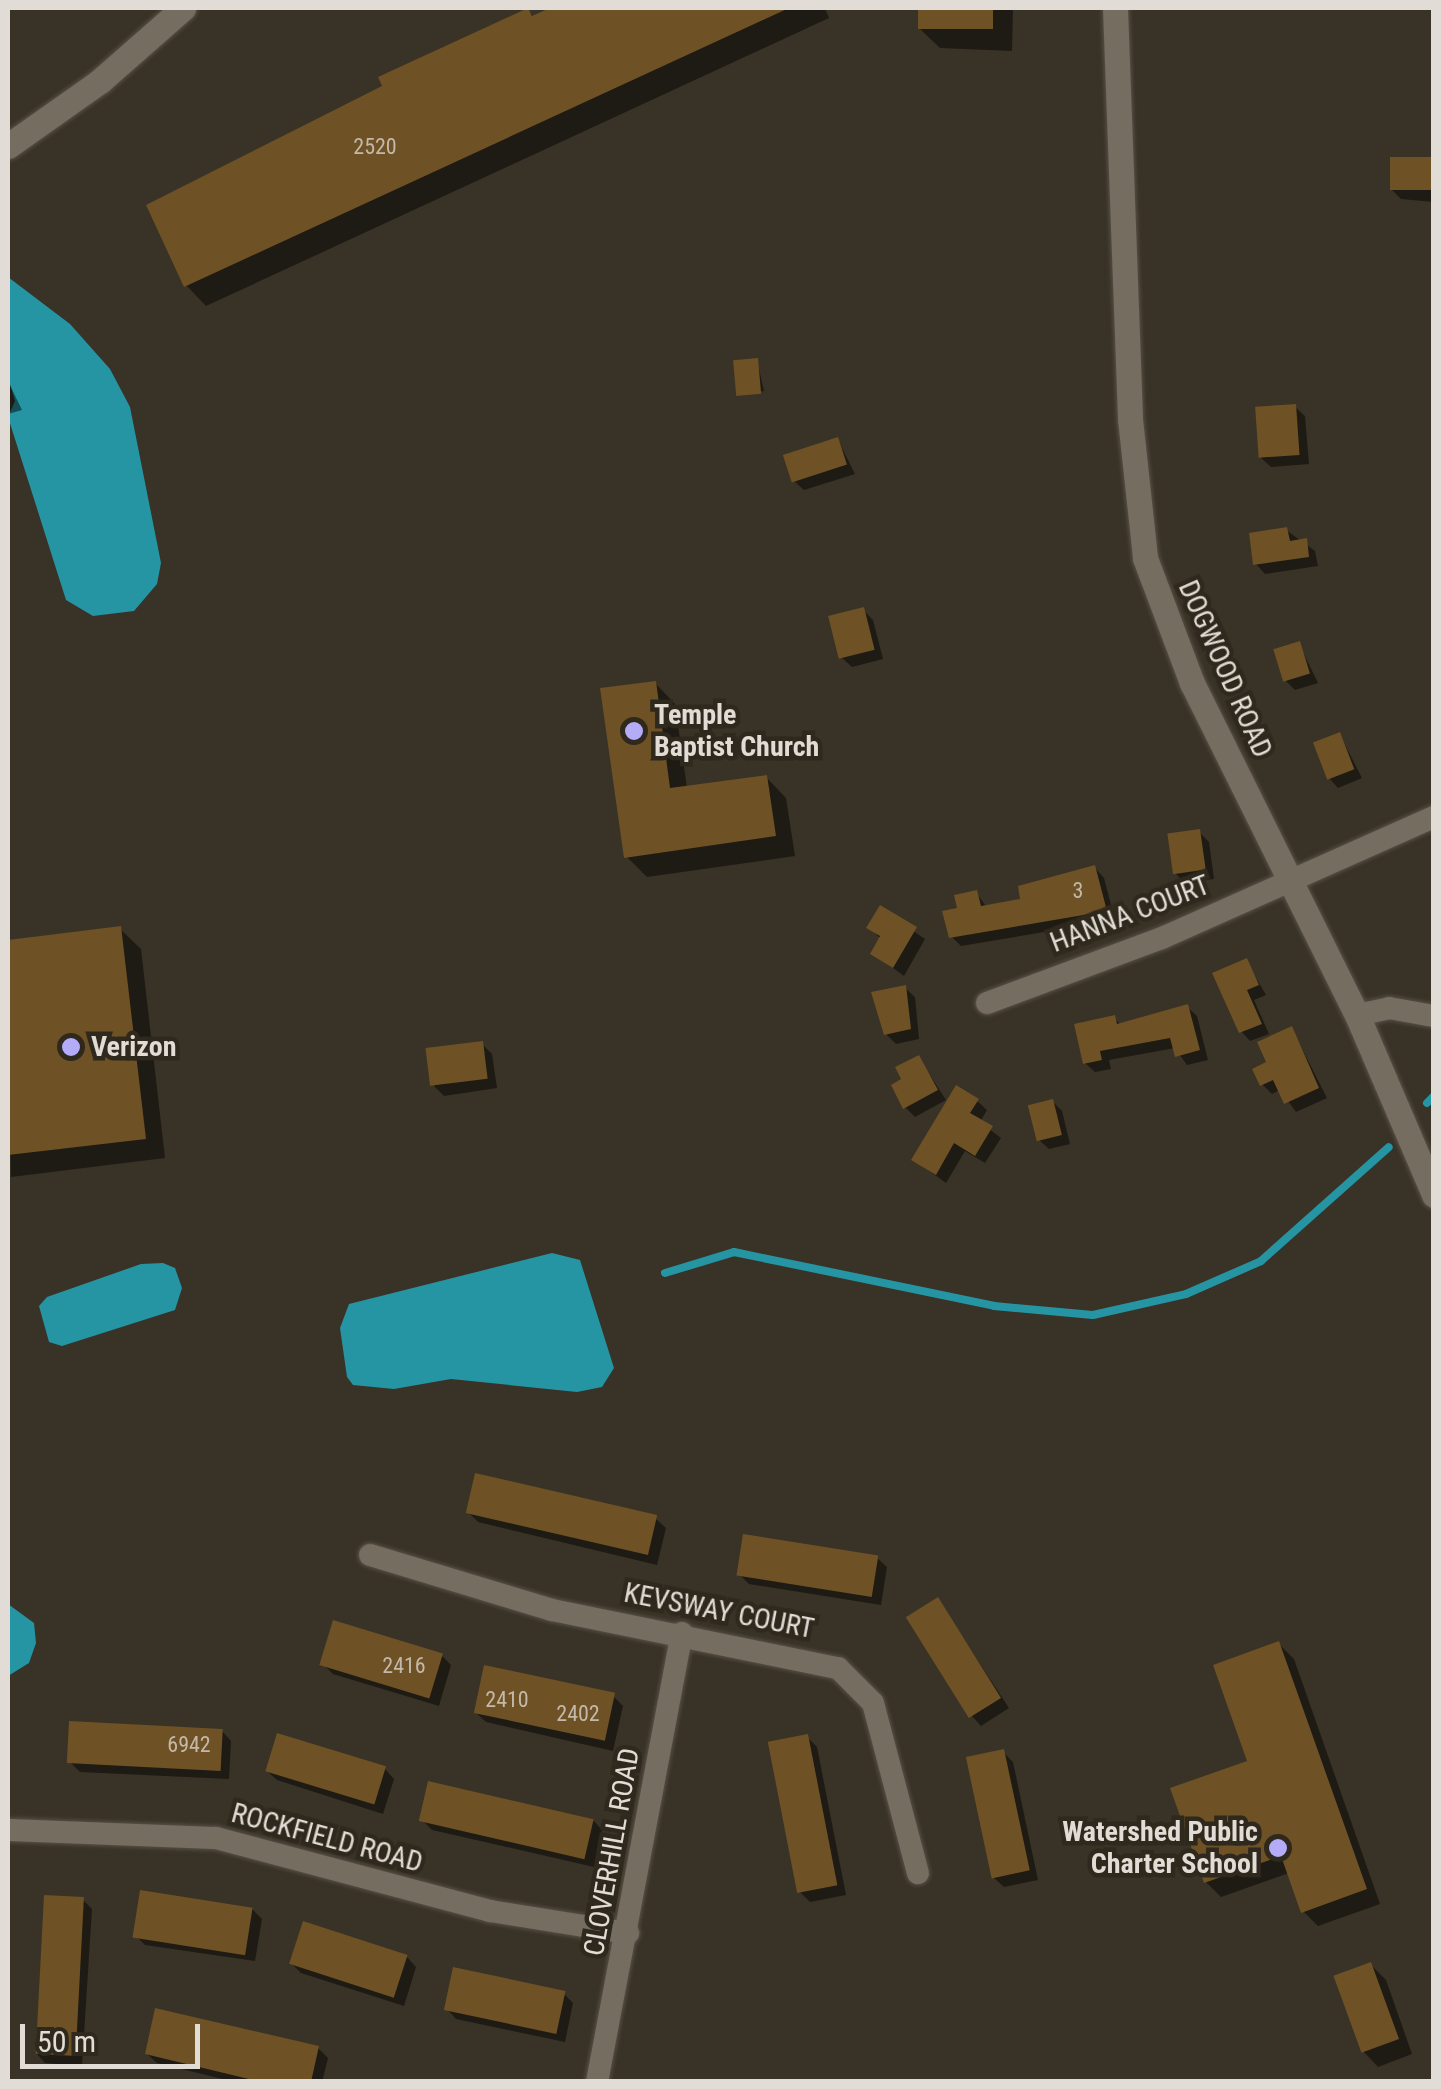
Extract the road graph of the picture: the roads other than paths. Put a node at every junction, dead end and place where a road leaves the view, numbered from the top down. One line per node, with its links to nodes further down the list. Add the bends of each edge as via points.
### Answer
1 (183, 8): 3 (main road, via 100,80)
2 (1115, 8): 5 (main road, DOGWOOD ROAD, via 1130,419 1145,558 1192,683)
3 (8, 146)
4 (1434, 817): 5 (street, HANNA COURT)
5 (1292, 879): 6 (street, HANNA COURT, via 1162,938); 7 (main road, DOGWOOD ROAD)
6 (987, 1003)
7 (1358, 1016): 8 (street, via 1389,1008); 9 (main road, DOGWOOD ROAD)
8 (1434, 1016)
9 (1434, 1196)
10 (370, 1555): 11 (street, KEVSWAY COURT, via 517,1601)
11 (682, 1632): 13 (street, KEVSWAY COURT, via 813,1658 856,1682 884,1734); 14 (street, CLOVERHILL ROAD)
12 (8, 1830): 14 (street, ROCKFIELD ROAD, via 216,1838 490,1912)
13 (918, 1873)
14 (628, 1933): 15 (street, CLOVERHILL ROAD)
15 (598, 2082)

